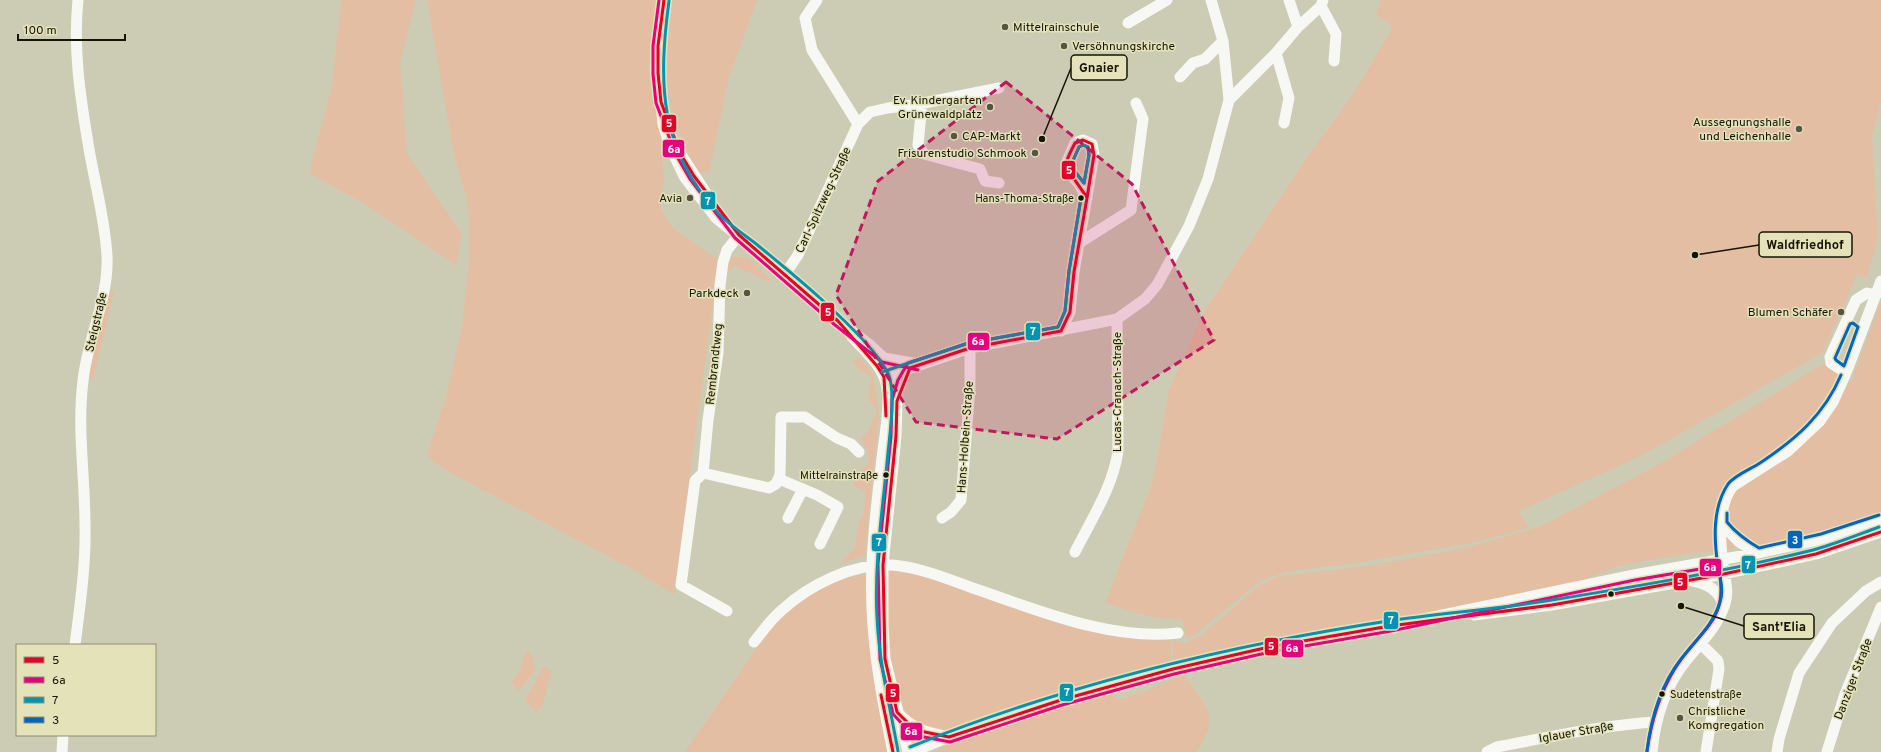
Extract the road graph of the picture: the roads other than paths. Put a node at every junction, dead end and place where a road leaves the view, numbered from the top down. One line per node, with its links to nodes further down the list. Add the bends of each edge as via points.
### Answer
1 (78, 0): 59 (street, Steigstraße, via 75,45 77,68 104,224 107,257 101,305 83,380 80,424 84,567)
2 (664, 0): 22 (street, via 658,46 658,73 663,124 670,149 685,178 716,218)
3 (817, 0): 19 (street, via 805,18 812,50)
4 (1167, 0): 8 (street)
5 (1211, 0): 10 (street)
6 (1290, 0): 9 (street)
7 (1322, 3): 9 (street); 12 (street, via 1336,34)
8 (1128, 23)
9 (1298, 27): 11 (street)
10 (1223, 41): 13 (street, via 1205,59 1193,63); 15 (street)
11 (1276, 53): 15 (street); 18 (street, via 1289,98)
12 (1334, 61)
13 (1180, 77)
14 (999, 88): 17 (street, Carl-Spitzweg-Straße)
15 (1229, 100): 27 (street, via 1208,179 1189,226 1157,285 1145,299)
16 (1136, 102): 23 (street, via 1143,120 1131,210)
17 (922, 103): 19 (street, Carl-Spitzweg-Straße, via 870,112); 20 (street, via 918,145 924,154 980,169 985,181)
18 (1284, 123)
19 (858, 124): 24 (street, Carl-Spitzweg-Straße, via 798,255)
20 (999, 183)
21 (1087, 198): 21 (street, via 1094,148 1083,140 1075,143 1066,164); 23 (street)
22 (739, 235): 24 (street); 37 (street, Rembrandtweg, via 727,250 722,262 718,353)
23 (1080, 243): 29 (street, via 1070,312)
24 (785, 274): 28 (street)
25 (1881, 281): 26 (street)
26 (1876, 295): 33 (street); 33 (street, via 1867,293 1856,300 1830,357 1831,363)
27 (1117, 319): 29 (street); 46 (street, Lucas-Cranach-Straße, via 1116,466 1110,484)
28 (838, 321): 31 (street, via 870,344); 34 (street)
29 (1061, 331): 30 (street)
30 (970, 348): 32 (street); 41 (street, Hans-Holbein-Straße, via 970,388 961,500)
31 (884, 358): 32 (street); 34 (street)
32 (914, 366): 34 (street); 35 (street, via 903,382)
33 (1846, 373): 43 (street, via 1833,402 1820,422 1788,451 1734,486 1725,501)
34 (889, 376): 35 (street); 49 (street)
35 (897, 401): 49 (street, via 896,436)
36 (859, 452): 38 (street, via 851,444 837,438 806,417 781,417)
37 (703, 473): 38 (street, via 769,488); 55 (street, Rembrandtweg, via 695,481 681,585)
38 (779, 479): 39 (street)
39 (804, 489): 40 (street); 45 (street, via 838,507)
40 (788, 518)
41 (942, 518)
42 (1881, 520): 47 (street, via 1822,539)
43 (1722, 524): 47 (street, via 1739,542); 48 (street)
44 (1881, 532): 50 (street, via 1816,554)
45 (820, 544)
46 (1075, 552)
47 (1758, 553): 48 (street)
48 (1722, 560): 50 (street); 56 (street, via 1634,575)
49 (877, 566): 57 (street, via 892,565 936,574 1063,619 1141,634); 58 (street, via 846,572 807,592 782,609); 61 (street, via 885,659); 67 (street, via 872,616 875,656)
50 (1724, 574): 51 (street); 53 (street, via 1727,594)
51 (1686, 580): 53 (street, via 1711,587 1720,595); 56 (street, via 1552,605)
52 (1881, 582): 73 (street, via 1866,591 1832,623 1799,673)
53 (1724, 605): 60 (street, via 1719,619)
54 (1881, 607): 74 (street, Danziger Straße, via 1845,694)
55 (727, 611)
56 (1390, 626): 64 (street, via 1269,647 1173,669 1061,700)
57 (1178, 632)
58 (754, 642)
59 (75, 644)
60 (1701, 644): 62 (street, via 1675,678); 72 (street, via 1718,661 1719,669)
61 (897, 712): 64 (street, via 920,731); 68 (street)
62 (1656, 722): 65 (street, Iglauer Straße, via 1617,724); 71 (street)
63 (63, 736): 66 (street)
64 (949, 737): 69 (street)
65 (1497, 750): 70 (street, Iglauer Straße)
66 (62, 752)
67 (893, 752)
68 (908, 752)
69 (912, 752)
70 (1487, 752)
71 (1652, 752)
72 (1706, 752)
73 (1777, 752)
74 (1827, 752)

